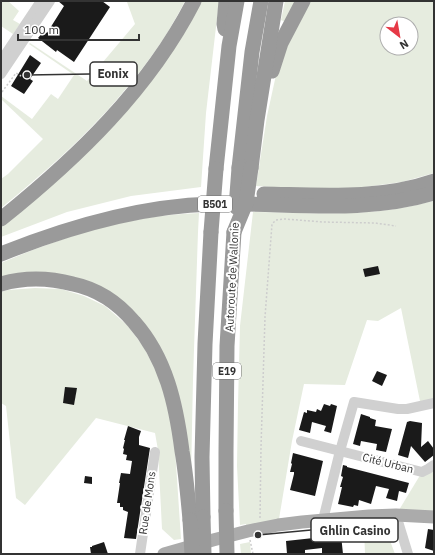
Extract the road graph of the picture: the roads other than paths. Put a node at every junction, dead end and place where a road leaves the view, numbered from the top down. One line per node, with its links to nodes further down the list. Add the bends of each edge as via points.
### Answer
1 (41, 1): 10 (street)
2 (50, 1): 11 (street)
3 (194, 1): 16 (highway, via 166,49 124,105 59,170)
4 (226, 1): 9 (highway, via 224,24)
5 (237, 1): 9 (highway, Autoroute de Wallonie / E19)
6 (261, 1): 13 (highway, Autoroute de Wallonie / E19, via 252,52)
7 (276, 1): 12 (highway)
8 (303, 1): 12 (highway, via 281,44)
9 (230, 46): 27 (highway, Autoroute de Wallonie / E19, bridge, via 216,169)
10 (1, 61)
11 (1, 74)
12 (257, 120): 13 (highway)
13 (245, 168): 33 (highway, Autoroute de Wallonie / E19, bridge, via 234,232 227,346)
14 (434, 181): 17 (highway, B501, via 394,191 364,194 209,194 161,198 75,217)
15 (434, 193): 18 (highway, B501, via 397,202 367,205 211,204 172,207 87,223)
16 (1, 219)
17 (1, 244)
18 (1, 254)
19 (1, 284): 27 (highway, via 43,279 79,285 112,301 140,328 160,361 174,401 186,477)
20 (434, 403): 22 (street, via 398,409 354,402)
21 (301, 442): 22 (street, Cité Urban)
22 (340, 451): 24 (street, Cité Urban, via 422,472); 28 (street)
23 (155, 452): 29 (street, Rue de Mons)
24 (434, 465)
25 (396, 515): 26 (main road); 28 (main road); 34 (street)
26 (434, 517)
27 (197, 519): 31 (highway, bridge); 32 (highway, Autoroute de Wallonie / E19, bridge)
28 (324, 520): 30 (main road, via 248,531)
29 (140, 554)
30 (164, 554)
31 (192, 554)
32 (204, 554)
33 (227, 554)
34 (408, 554)

